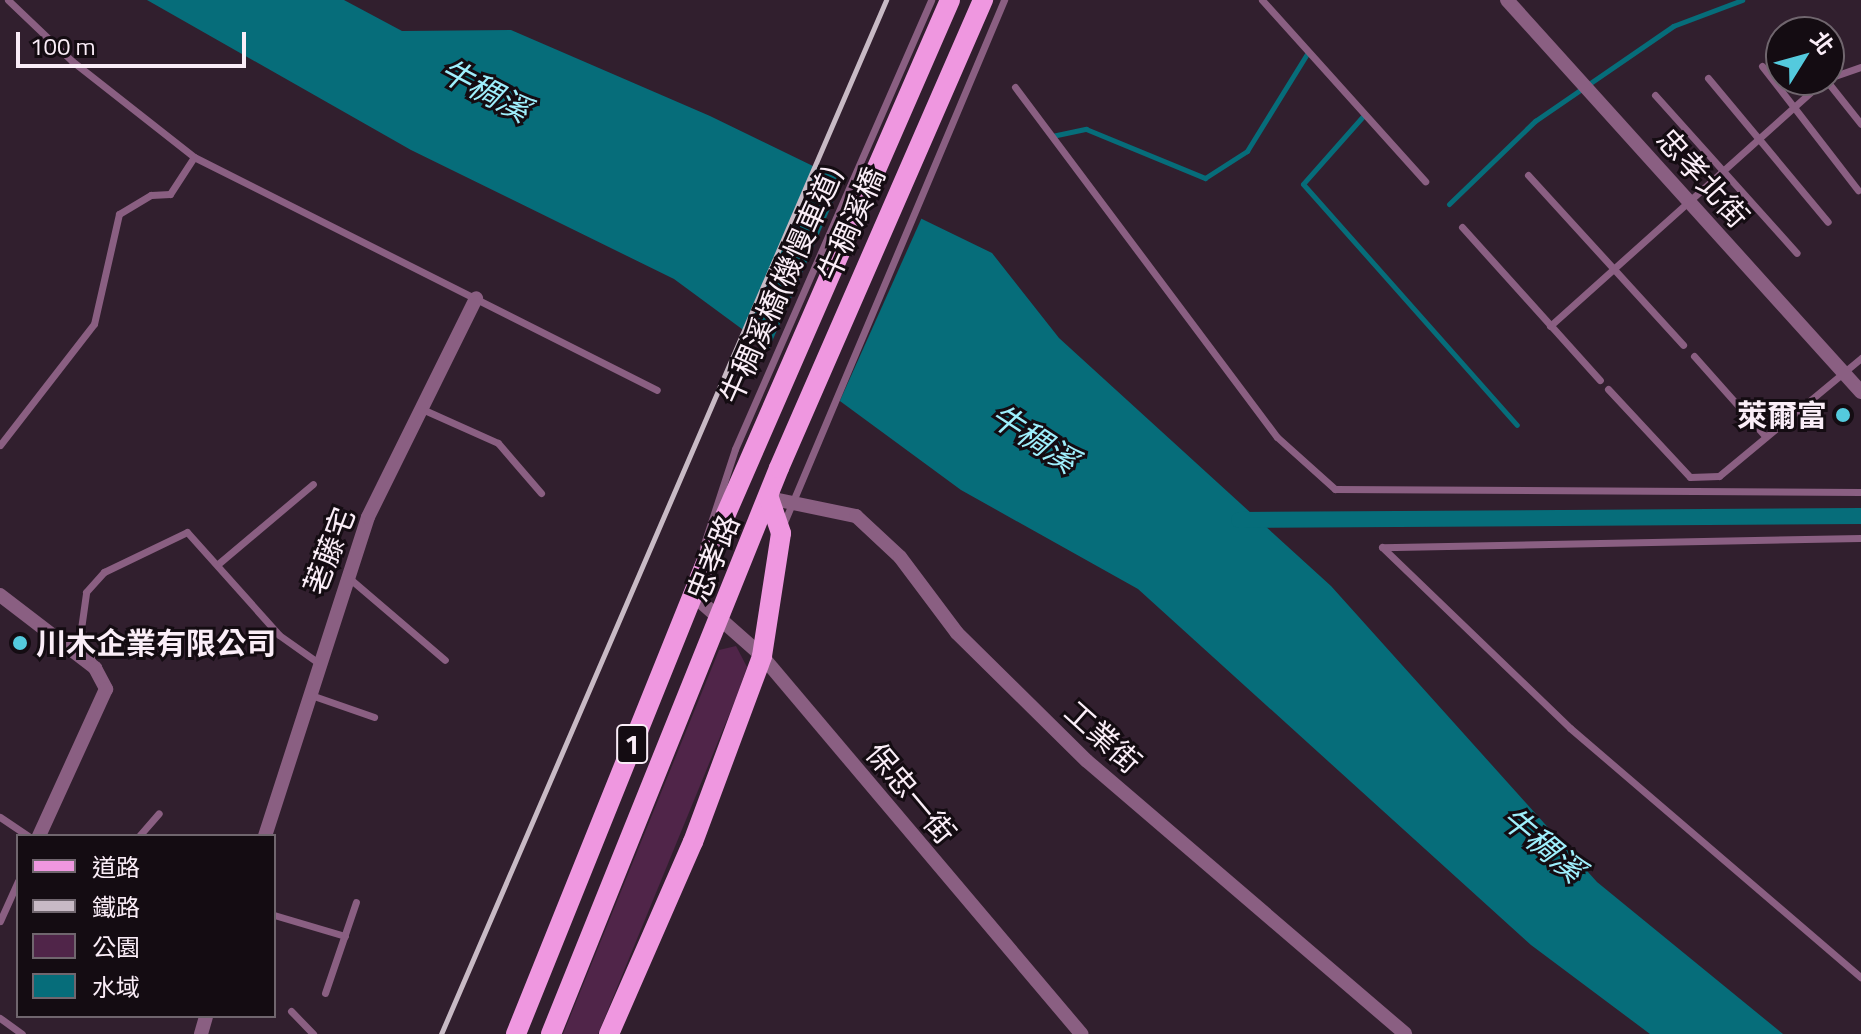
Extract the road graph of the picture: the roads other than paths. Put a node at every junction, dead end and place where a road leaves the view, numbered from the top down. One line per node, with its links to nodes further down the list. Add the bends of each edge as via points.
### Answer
1 (8, 0): 17 (lane, via 72,61)
2 (931, 0): 40 (lane, 牛稠溪橋(機慢車道))
3 (950, 0): 40 (main road, 牛稠溪橋 / 1)
4 (1004, 0): 7 (lane)
5 (1262, 0): 20 (lane)
6 (1507, 0): 22 (street, 忠孝北街)
7 (987, 6): 41 (main road, 牛稠溪橋 / 1)
8 (1762, 66): 14 (lane)
9 (1708, 78): 16 (lane)
10 (1015, 87): 43 (lane, via 1277,437 1335,489)
11 (1655, 95): 18 (lane)
12 (1808, 96): 14 (lane)
13 (1839, 96): 15 (lane)
14 (1795, 108): 16 (lane); 21 (lane)
15 (1861, 124)
16 (1757, 139): 18 (lane); 23 (lane)
17 (194, 157): 27 (lane); 39 (lane, via 170,194 151,195 119,214 94,324)
18 (1721, 168): 22 (lane); 25 (lane)
19 (1528, 175): 26 (lane)
20 (1425, 181)
21 (1858, 190)
22 (1691, 203): 26 (lane); 32 (street, 忠孝北街)
23 (1828, 222)
24 (1462, 227): 28 (lane)
25 (1797, 253)
26 (1616, 268): 28 (lane); 29 (lane)
27 (476, 298): 35 (lane); 37 (street, 荖藤宅)
28 (1550, 326): 33 (lane)
29 (1683, 345)
30 (1694, 356): 38 (lane)
31 (1861, 358): 32 (lane)
32 (1844, 373): 36 (street, 忠孝北街); 38 (lane)
33 (1600, 380)
34 (1608, 389): 38 (lane, via 1690,477 1719,476)
35 (657, 390)
36 (1861, 392)
37 (422, 409): 44 (lane, via 498,443); 50 (street, 荖藤宅, via 368,517)
38 (1766, 437)
39 (0, 445)
40 (744, 452): 51 (main road, 忠孝路 / 1)
41 (788, 473): 45 (main road, 1); 46 (lane)
42 (313, 484): 49 (lane)
43 (1861, 492)
44 (541, 493)
45 (769, 498): 46 (street, 工業街); 47 (main road, 忠孝路); 53 (main road, 忠孝路 / 1)
46 (790, 502): 47 (lane); 81 (street, 工業街, via 856,516 900,557 957,633 1087,761)
47 (781, 533): 54 (main road, 忠孝路)
48 (1861, 538): 71 (lane, via 1382,547 1570,728)
49 (218, 564): 56 (lane, via 279,635); 57 (lane, via 187,532 104,572 81,611)
50 (348, 577): 55 (lane); 56 (street, 荖藤宅)
51 (692, 594): 53 (street, 保忠一街); 77 (main road, 忠孝路 / 1)
52 (0, 595): 57 (street)
53 (721, 618): 54 (street, 保忠一街); 78 (main road, 忠孝路 / 1)
54 (762, 656): 79 (main road, 忠孝路, via 693,842); 80 (street, 保忠一街)
55 (445, 660)
56 (317, 662): 58 (street, 荖藤宅)
57 (95, 668): 63 (street, via 106,689)
58 (308, 694): 59 (lane); 65 (street, 荖藤宅)
59 (374, 717)
60 (159, 813): 64 (lane)
61 (0, 817): 62 (lane)
62 (25, 834)
63 (40, 834)
64 (141, 834)
65 (266, 834)
66 (16, 885): 69 (lane)
67 (356, 902): 70 (lane)
68 (276, 916): 70 (lane)
69 (0, 921)
70 (345, 936): 72 (lane)
71 (1861, 977)
72 (325, 993)
73 (291, 1011): 76 (lane)
74 (0, 1018): 75 (lane)
75 (22, 1034)
76 (313, 1034)
77 (516, 1034)
78 (551, 1034)
79 (609, 1034)
80 (1081, 1034)
81 (1405, 1034)

